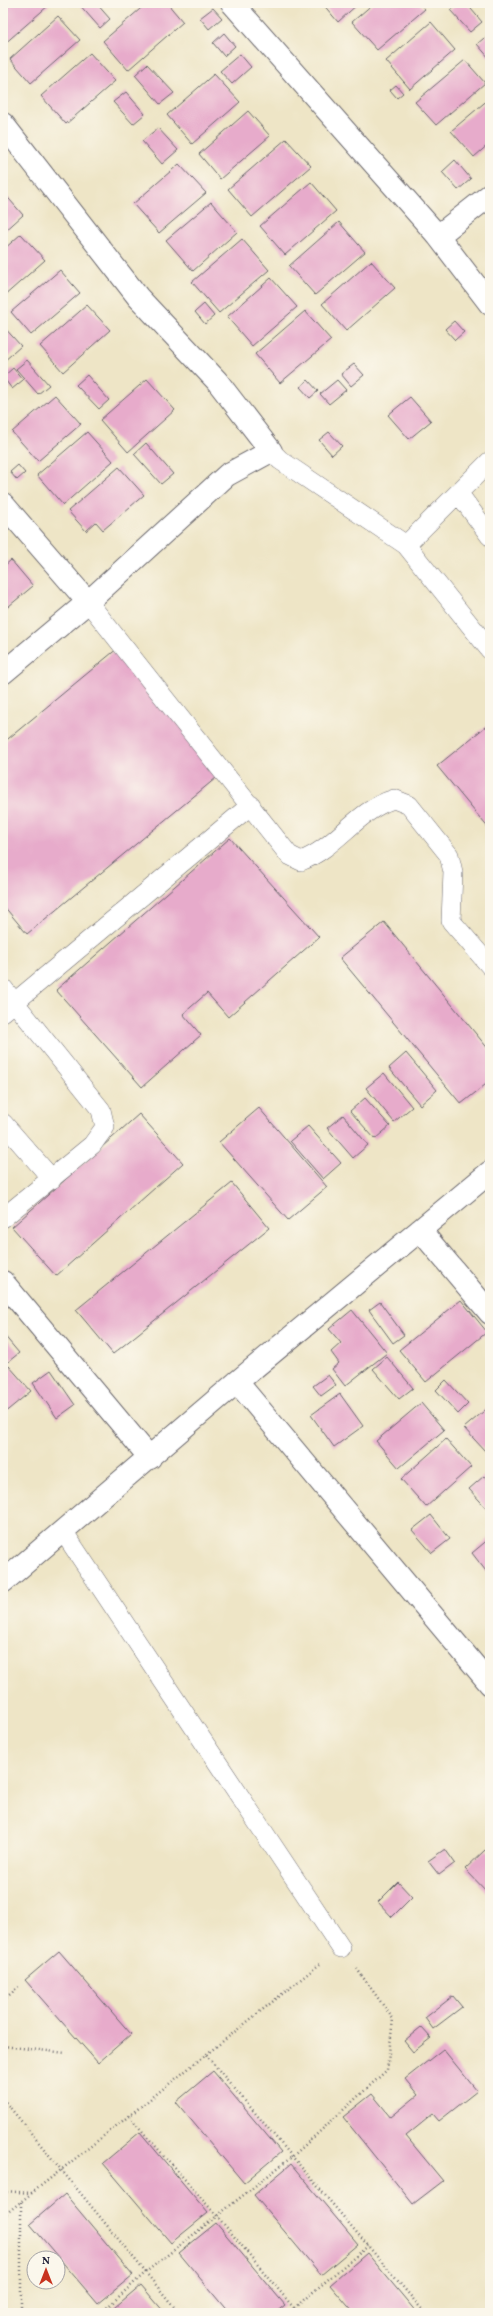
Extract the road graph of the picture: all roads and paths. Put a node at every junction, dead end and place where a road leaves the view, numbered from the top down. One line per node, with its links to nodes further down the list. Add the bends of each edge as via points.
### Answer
1 (232, 3): 4 (street)
2 (3, 124): 6 (street, via 138,297 217,381)
3 (490, 195): 4 (street)
4 (438, 236): 5 (street)
5 (490, 304)
6 (271, 451): 11 (lane, via 280,460); 12 (street, via 227,475)
7 (489, 463): 8 (lane)
8 (459, 494): 10 (lane); 11 (lane)
9 (3, 504): 12 (street)
10 (490, 536)
11 (406, 545): 13 (lane)
12 (88, 602): 14 (street); 15 (lane)
13 (490, 650)
14 (3, 673)
15 (251, 805): 16 (lane, via 289,855 301,861 315,856 378,803 394,798 409,805 449,855 453,872 451,921); 18 (lane)
16 (490, 966)
17 (3, 988): 18 (lane)
18 (8, 1008): 21 (lane, via 101,1110 105,1127 92,1145)
19 (3, 1123): 21 (lane)
20 (490, 1172): 23 (street)
21 (52, 1179): 22 (lane)
22 (3, 1218)
23 (420, 1230): 25 (street); 26 (street)
24 (3, 1282): 27 (street)
25 (490, 1313)
26 (237, 1382): 27 (street); 30 (street)
27 (150, 1458): 28 (street)
28 (63, 1531): 29 (street); 31 (lane)
29 (3, 1582)
30 (490, 1684)
31 (341, 1948): 36 (path); 39 (path, via 393,2019 387,2070)
32 (19, 1987): 33 (path)
33 (3, 2000)
34 (3, 2046): 35 (path)
35 (66, 2053)
36 (206, 2055): 38 (path); 39 (path)
37 (3, 2099): 40 (path)
38 (129, 2116): 40 (path); 45 (path)
39 (292, 2156): 45 (path); 46 (path)
40 (62, 2170): 42 (path); 47 (path)
41 (3, 2191): 42 (path)
42 (33, 2193): 43 (path)
43 (21, 2202): 44 (path); 49 (path)
44 (3, 2216)
45 (217, 2216): 47 (path); 48 (path)
46 (368, 2246): 48 (path); 54 (path)
47 (146, 2272): 50 (path); 51 (path)
48 (294, 2308): 52 (path); 53 (path)
49 (21, 2313)
50 (101, 2313)
51 (179, 2313)
52 (288, 2313)
53 (298, 2313)
54 (425, 2313)

